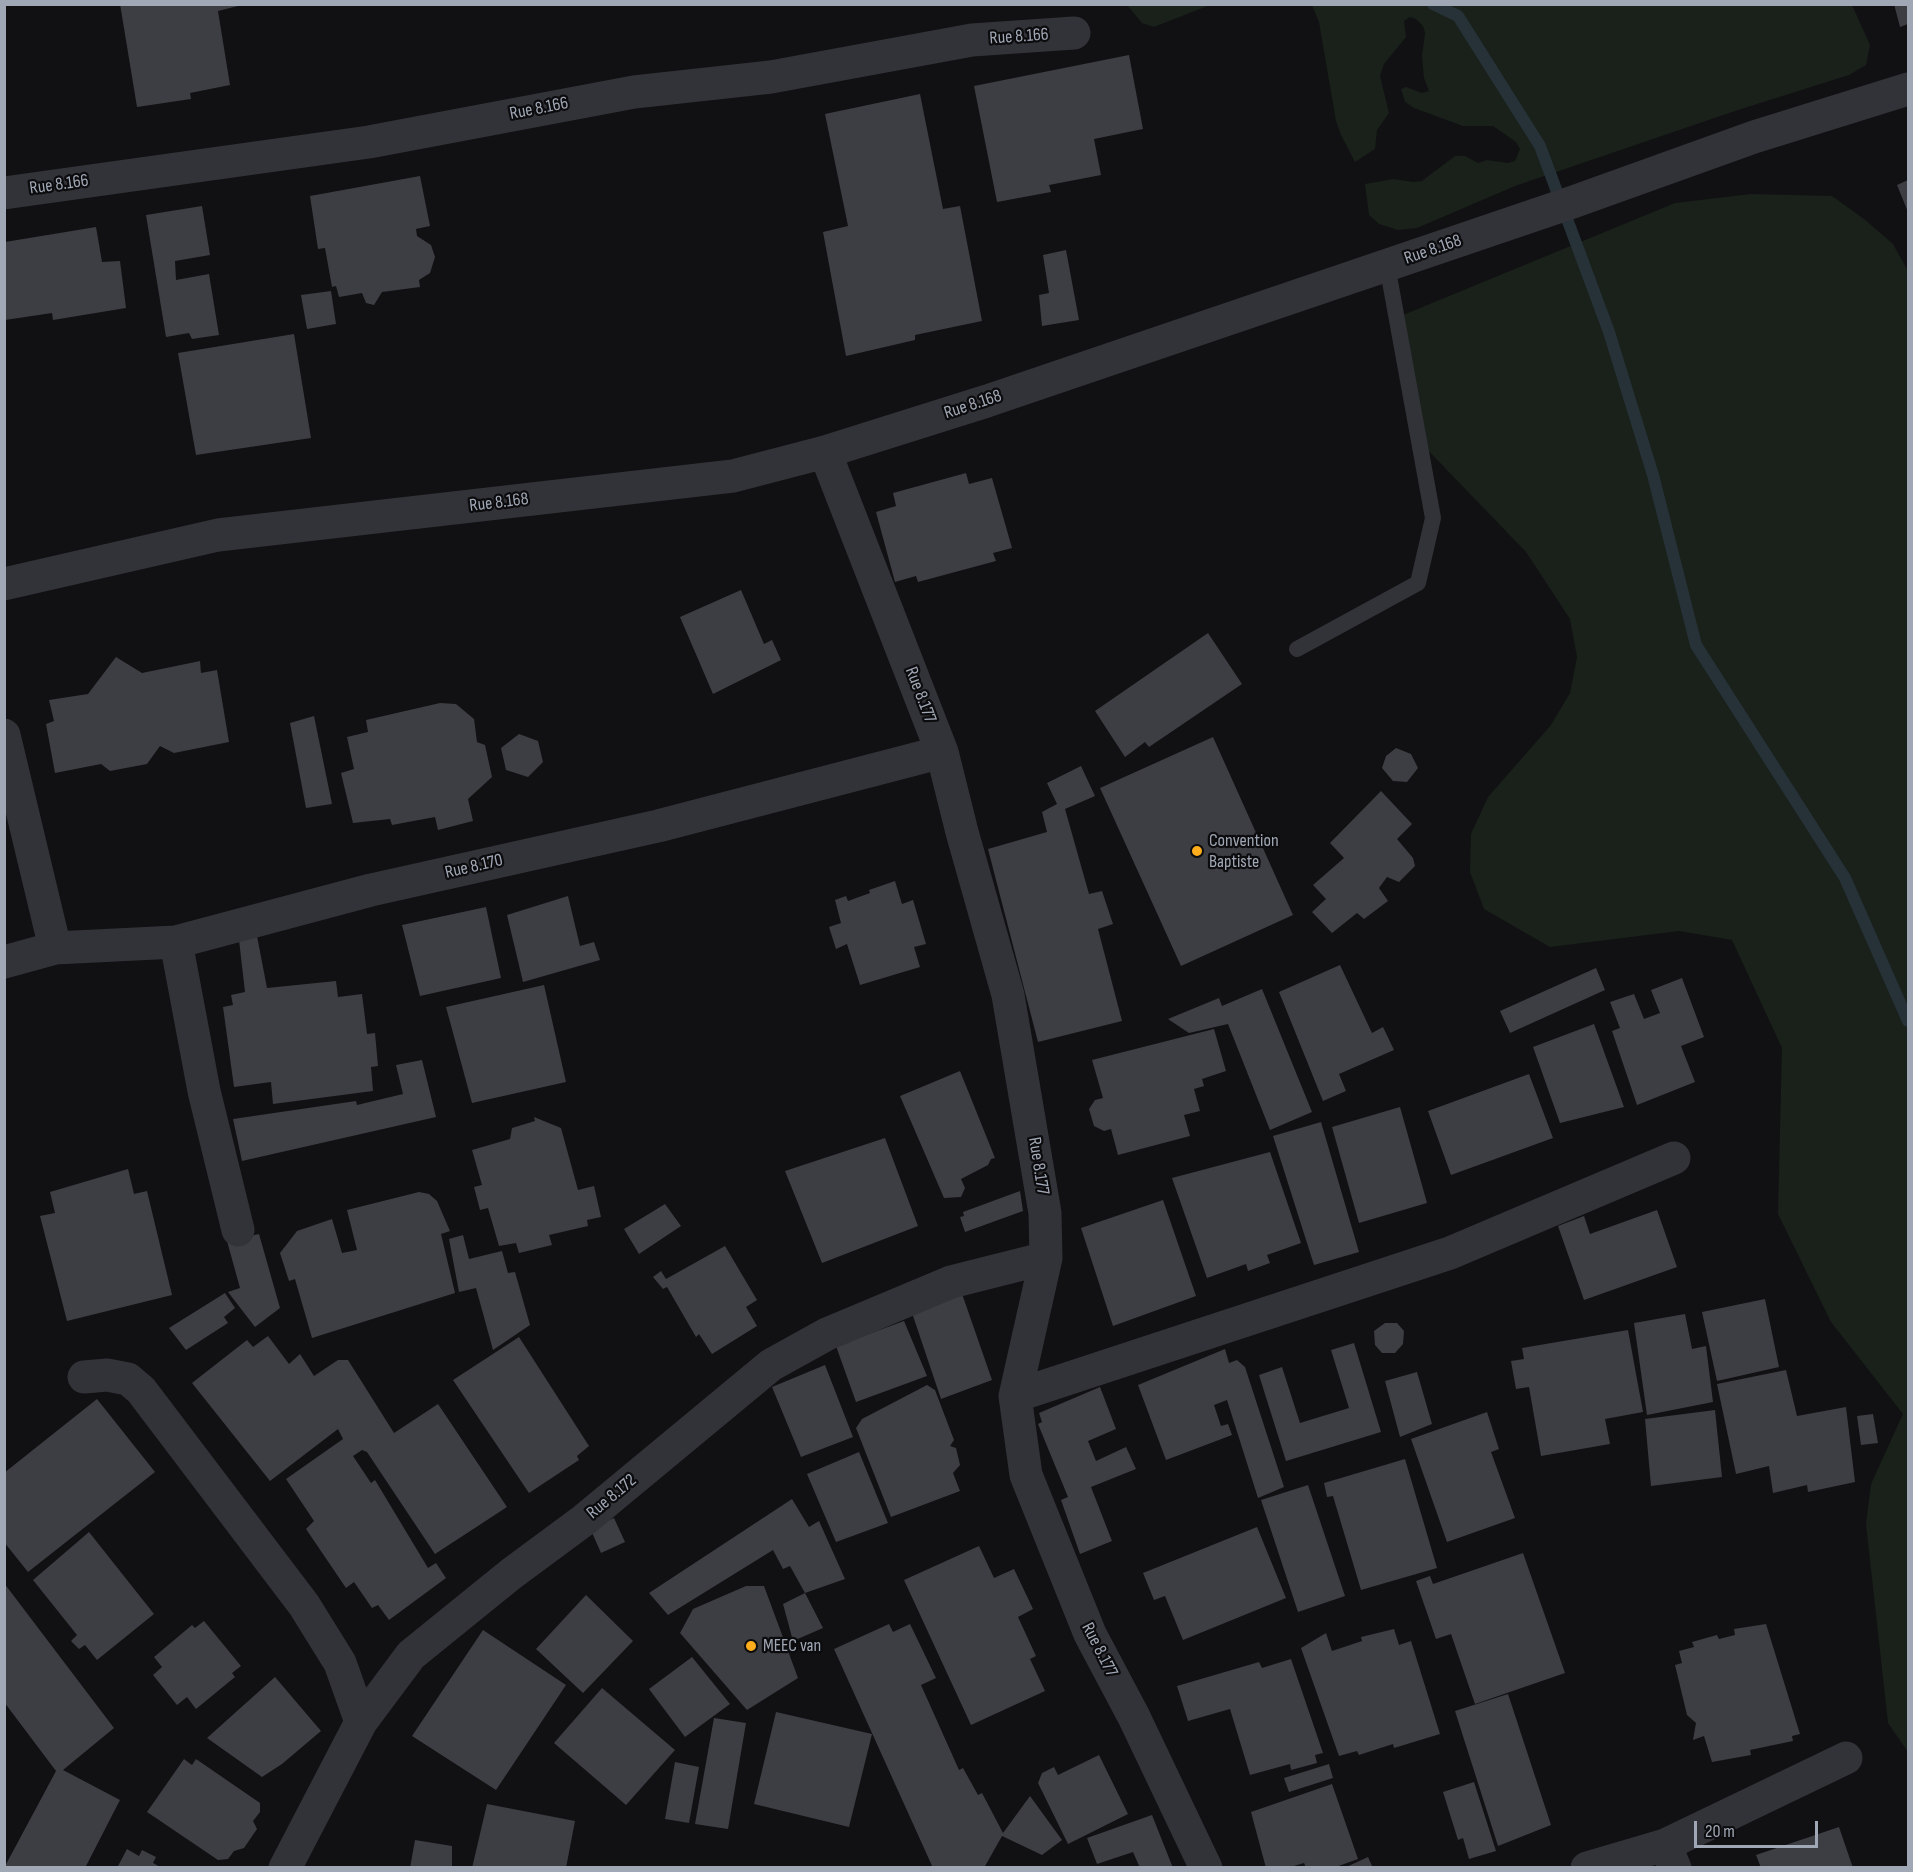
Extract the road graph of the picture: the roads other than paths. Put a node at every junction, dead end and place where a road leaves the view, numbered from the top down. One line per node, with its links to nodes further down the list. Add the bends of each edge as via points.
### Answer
1 (1074, 33): 3 (street, Rue 8.166, via 972,40 771,77 580,101 369,142)
2 (1908, 89): 4 (street, Rue 8.168, via 1754,137)
3 (4, 193)
4 (1387, 265): 5 (street, Rue 8.168); 7 (lane, via 1433,518 1431,528 1418,583)
5 (825, 452): 6 (street, Rue 8.168, via 733,476 218,535); 9 (street, Rue 8.177)
6 (4, 584)
7 (1298, 648)
8 (4, 735): 11 (street)
9 (942, 752): 10 (street, Rue 8.170, via 658,826 371,890); 15 (street, Rue 8.177, via 1008,995 1045,1213)
10 (176, 942): 11 (street, Rue 8.170); 14 (street, via 204,1091)
11 (56, 948): 12 (street, Rue 8.170)
12 (4, 962)
13 (1674, 1158): 17 (street, via 1450,1253)
14 (238, 1230)
15 (1046, 1258): 17 (street, Rue 8.177); 18 (street, Rue 8.172, via 951,1282 828,1334 771,1365 584,1520 411,1655)
16 (84, 1377): 18 (street, via 107,1375 128,1379 141,1390 304,1605 340,1663)
17 (1015, 1396): 22 (street, Rue 8.177, via 1026,1475 1089,1634 1134,1717)
18 (361, 1722): 21 (street, Rue 8.172)
19 (1846, 1758): 20 (street)
20 (1670, 1856): 23 (street)
21 (285, 1868)
22 (1206, 1868)
23 (1587, 1868)

